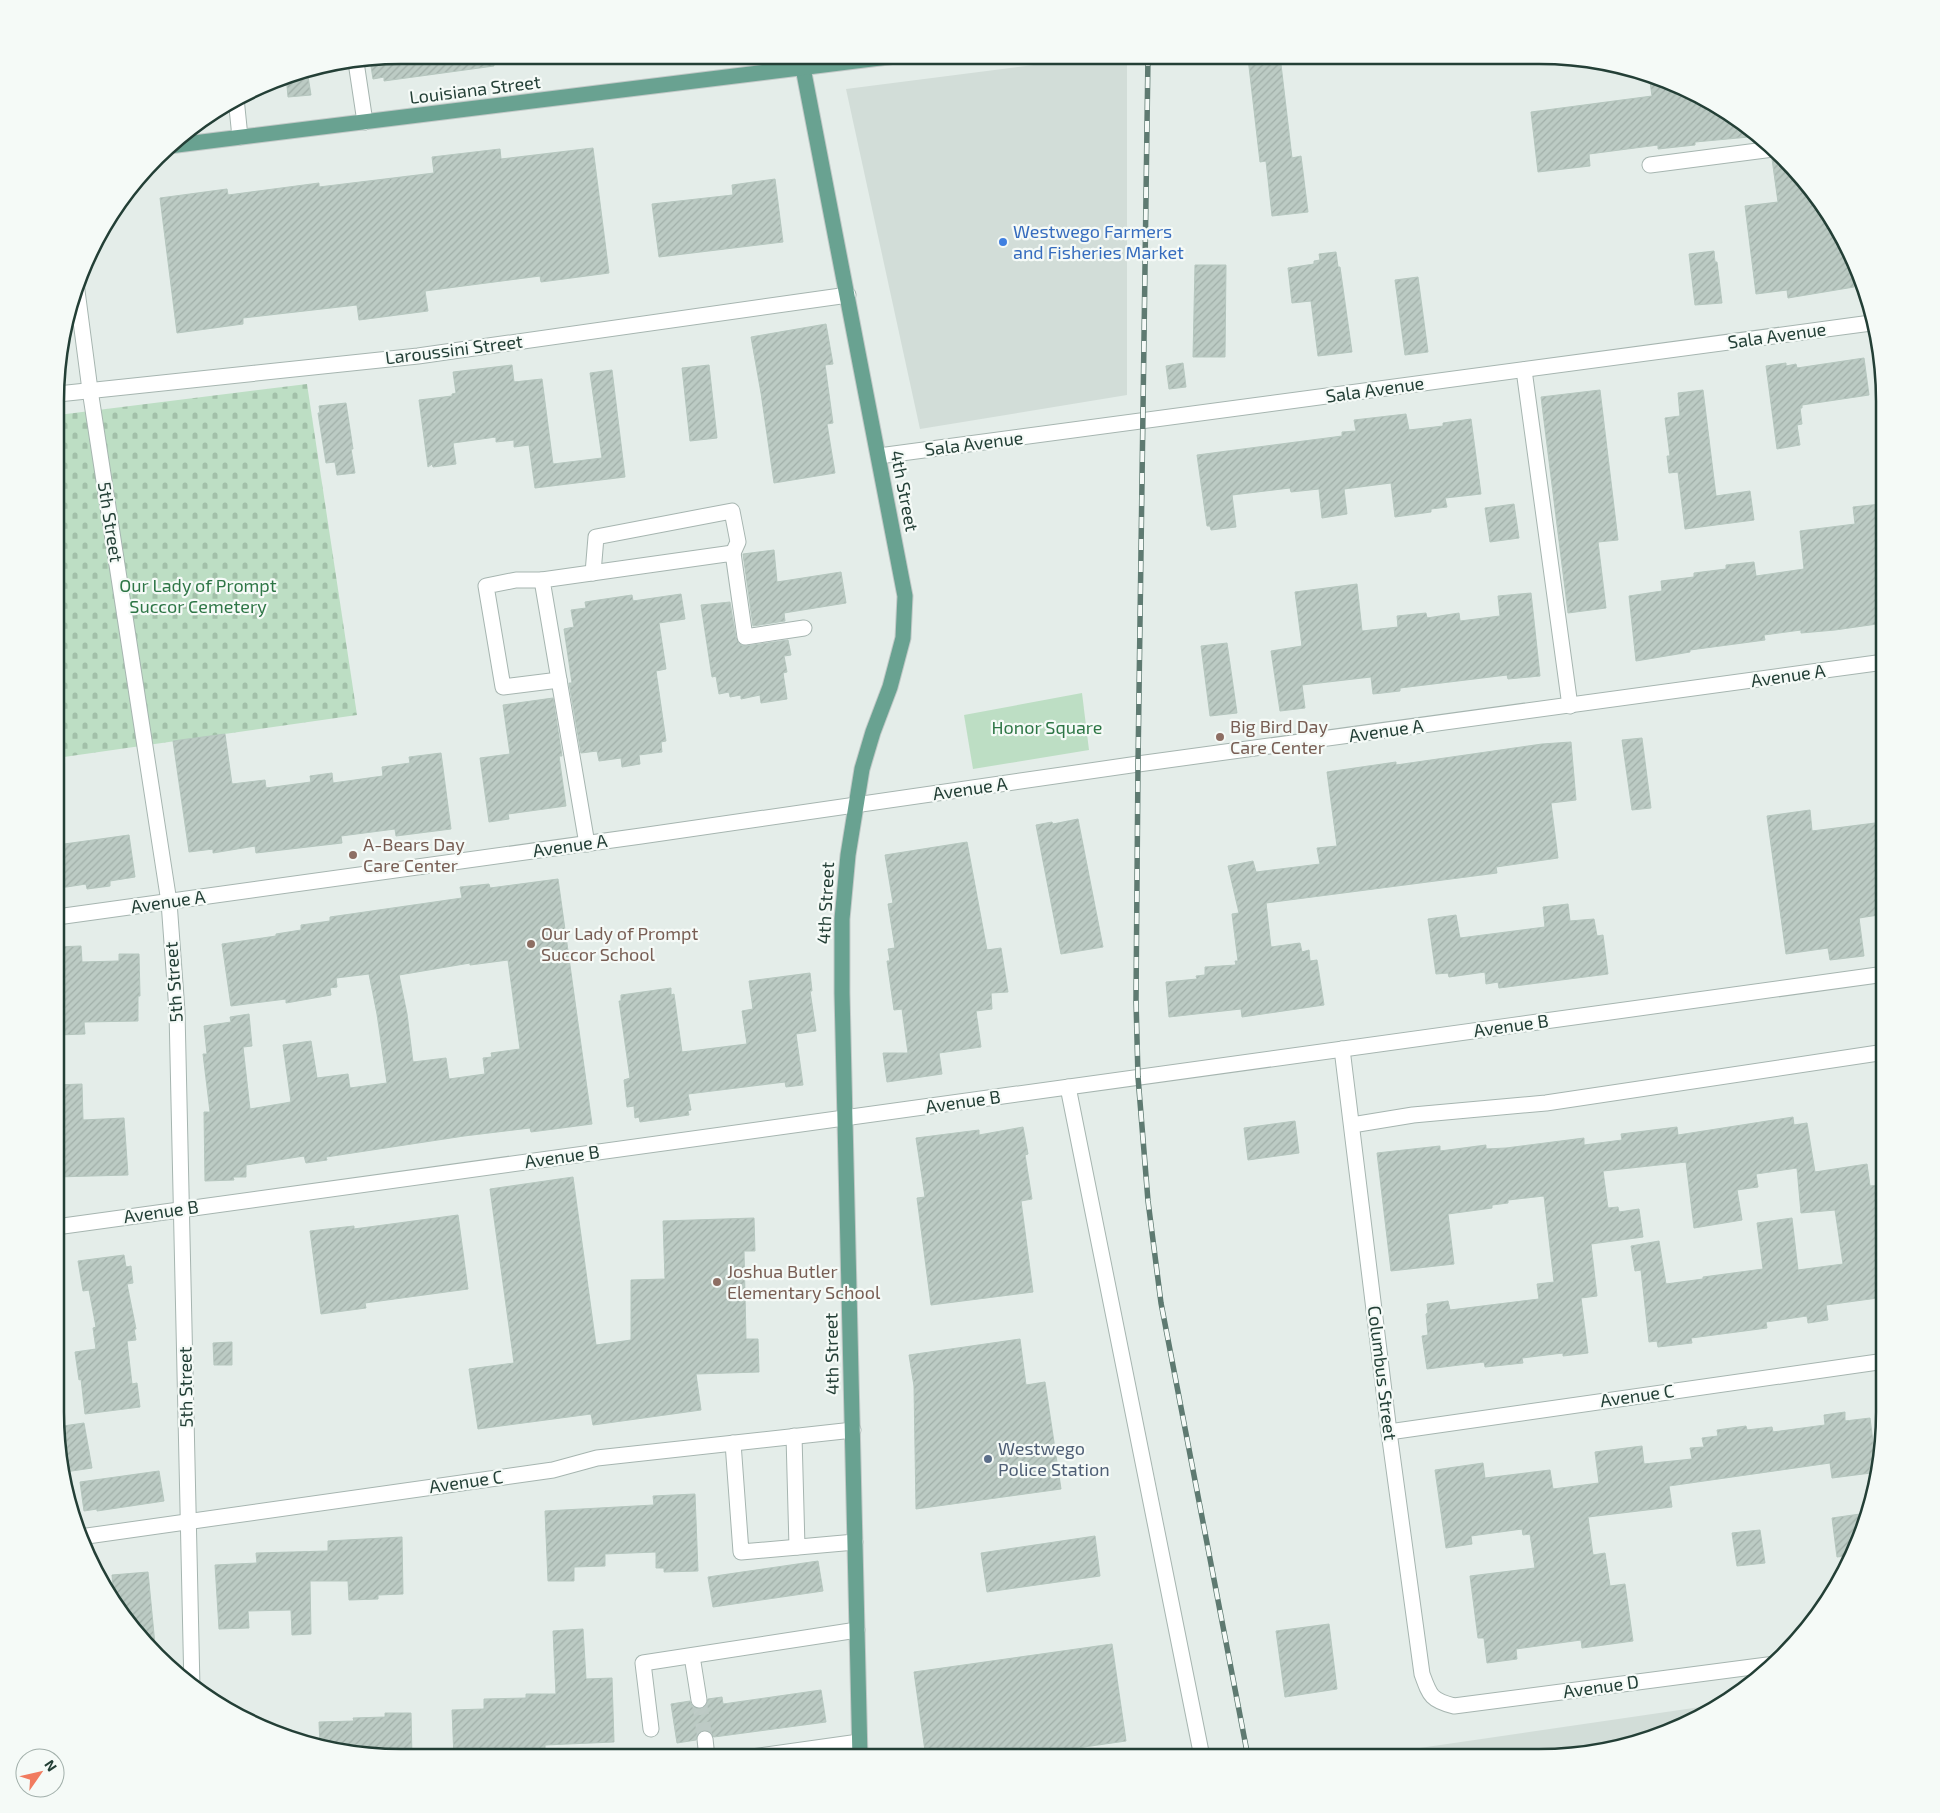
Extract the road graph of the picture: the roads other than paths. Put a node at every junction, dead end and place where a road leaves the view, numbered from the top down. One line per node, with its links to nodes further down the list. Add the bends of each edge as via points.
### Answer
1 (787, 64): 5 (main road, Louisiana Street)
2 (802, 64): 10 (main road, 4th Street)
3 (357, 67): 5 (street)
4 (237, 107): 6 (street)
5 (366, 122): 6 (main road, Louisiana Street)
6 (240, 137): 7 (main road, Louisiana Street)
7 (182, 144)
8 (1765, 150): 9 (street)
9 (1650, 165)
10 (848, 295): 14 (street, Laroussini Street, via 418,356); 16 (main road, 4th Street)
11 (79, 303): 14 (street, 5th Street)
12 (1867, 324): 13 (street, Sala Avenue)
13 (1524, 370): 16 (street, Sala Avenue); 23 (street)
14 (90, 390): 15 (street, Laroussini Street); 26 (street, 5th Street)
15 (64, 393)
16 (879, 456): 24 (main road, 4th Street, via 905,596 903,638 890,688 862,769)
17 (733, 554): 18 (street); 18 (street, via 738,542 732,511 596,537); 20 (street, via 745,637)
18 (593, 573): 19 (street)
19 (542, 580): 22 (street); 22 (street, via 516,580 486,586 503,687)
20 (804, 628)
21 (1876, 663): 23 (street, Avenue A)
22 (559, 680): 25 (street)
23 (1570, 706): 24 (street, Avenue A)
24 (856, 806): 25 (street, Avenue A); 32 (main road, 4th Street, via 842,919)
25 (587, 844): 26 (street, Avenue A)
26 (169, 902): 27 (street, Avenue A); 34 (street, 5th Street)
27 (64, 916)
28 (1876, 975): 29 (street, Avenue B)
29 (1342, 1049): 31 (street, Avenue B); 33 (street, Columbus Street)
30 (1876, 1053): 33 (street, via 1546,1103 1413,1115)
31 (1068, 1087): 32 (street, Avenue B); 57 (street)
32 (846, 1118): 34 (street, Avenue B); 37 (main road, 4th Street)
33 (1352, 1125): 38 (street, Columbus Street)
34 (182, 1209): 35 (street, Avenue B); 41 (street, 5th Street)
35 (64, 1226)
36 (1876, 1362): 38 (street, Avenue C)
37 (853, 1430): 39 (street, Avenue C); 43 (main road, 4th Street)
38 (1389, 1432): 49 (street, Columbus Street, via 1422,1674)
39 (794, 1436): 40 (street, Avenue C); 44 (street)
40 (733, 1443): 41 (street, Avenue C, via 597,1458 553,1470); 44 (street, via 741,1552)
41 (189, 1522): 42 (street, Avenue C); 48 (street, 5th Street)
42 (88, 1537)
43 (855, 1542): 44 (street); 45 (main road, 4th Street)
44 (797, 1547)
45 (857, 1630): 46 (street); 53 (main road, 4th Street)
46 (692, 1656): 50 (street); 51 (street, via 643,1663)
47 (1761, 1666): 49 (street, Avenue D, via 1454,1706 1438,1702)
48 (192, 1677)
49 (1430, 1695)
50 (699, 1700)
51 (651, 1729)
52 (705, 1738): 54 (street)
53 (860, 1742): 55 (street); 56 (main road, 4th Street)
54 (706, 1749)
55 (809, 1749)
56 (860, 1749)
57 (1200, 1749)

